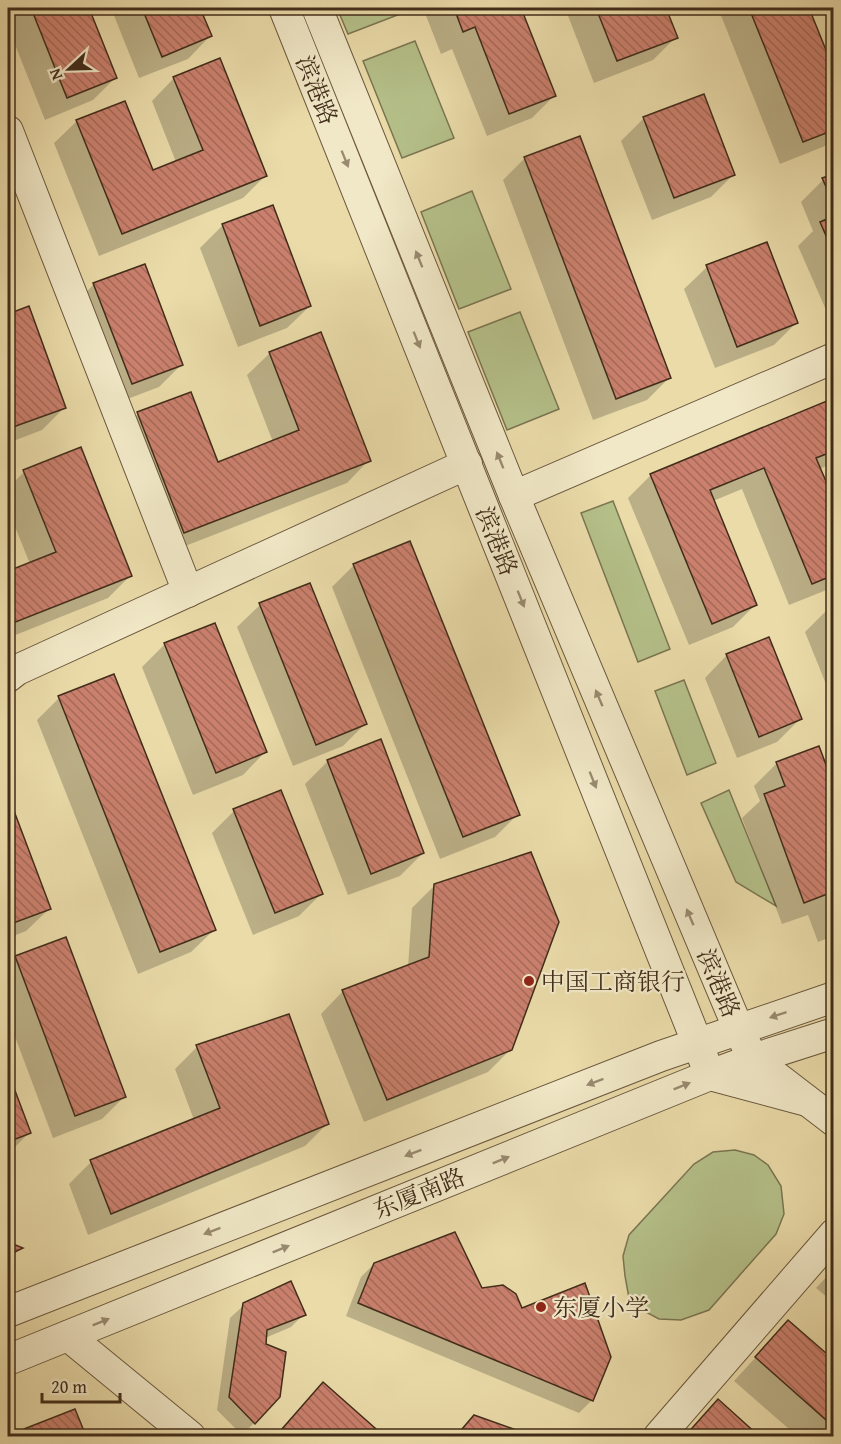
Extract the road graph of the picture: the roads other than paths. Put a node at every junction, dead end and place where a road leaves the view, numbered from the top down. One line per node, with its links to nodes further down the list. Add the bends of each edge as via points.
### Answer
1 (284, 8): 5 (street, 滨港路, one-way to 5)
2 (317, 8): 6 (street, 滨港路, one-way to 2)
3 (8, 132): 7 (street)
4 (834, 358): 6 (street)
5 (467, 464): 7 (street); 12 (street, 滨港路, one-way to 12)
6 (514, 496): 10 (street, 滨港路, one-way to 6)
7 (188, 592): 8 (street)
8 (8, 677)
9 (834, 997): 10 (street, 东厦南路, one-way to 10)
10 (738, 1028): 12 (street, 东厦南路); 13 (street, 滨港路)
11 (834, 1033): 13 (street, 东厦南路)
12 (697, 1044): 14 (street, 滨港路); 18 (street, 东厦南路, one-way to 18)
13 (753, 1059): 14 (street, 东厦南路); 15 (street)
14 (710, 1075): 15 (street); 19 (street, 东厦南路, one-way to 14)
15 (807, 1101): 16 (street)
16 (834, 1121)
17 (834, 1234): 22 (street)
18 (8, 1312)
19 (68, 1336): 20 (street, 东厦南路); 21 (street)
20 (8, 1360)
21 (190, 1437)
22 (659, 1437)

